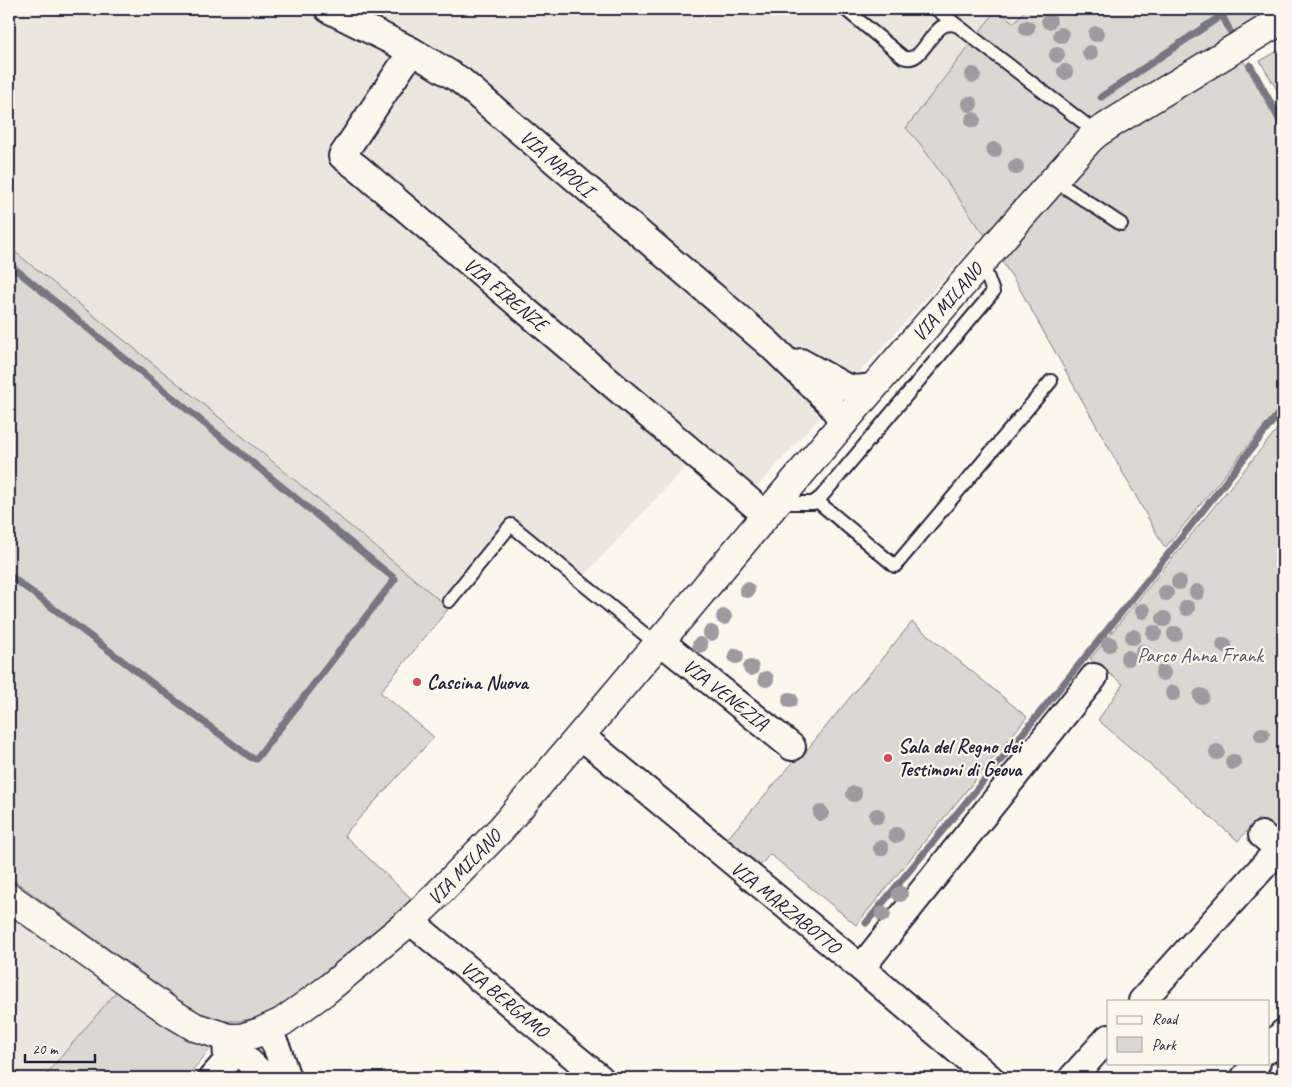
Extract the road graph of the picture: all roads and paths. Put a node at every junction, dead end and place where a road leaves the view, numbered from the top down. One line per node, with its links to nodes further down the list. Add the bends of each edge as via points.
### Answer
1 (328, 9): 7 (street, VIA NAPOLI)
2 (845, 9): 6 (lane, via 907,58 916,57 944,25)
3 (936, 9): 6 (lane)
4 (948, 9): 6 (lane)
5 (1283, 19): 8 (street, VIA MILANO)
6 (960, 27): 8 (lane)
7 (412, 51): 12 (street, VIA NAPOLI, via 460,80); 17 (street, VIA FIRENZE, via 342,156)
8 (1097, 133): 9 (street, VIA MILANO)
9 (1054, 180): 10 (lane); 11 (street, VIA MILANO)
10 (1120, 224)
11 (982, 262): 14 (street, VIA MILANO); 16 (lane, via 994,292)
12 (768, 344): 14 (street, VIA NAPOLI, via 844,386 855,389); 15 (street, VIA NAPOLI, via 828,402)
13 (1051, 381): 16 (lane, via 895,566)
14 (874, 387): 15 (street, VIA MILANO)
15 (844, 423): 17 (street, VIA MILANO)
16 (817, 501): 17 (lane)
17 (773, 507): 19 (street, VIA MILANO)
18 (449, 601): 19 (lane, via 511,525 648,637)
19 (660, 641): 21 (street, VIA MILANO); 22 (street, VIA VENEZIA)
20 (1094, 677): 26 (street)
21 (581, 736): 25 (street, VIA MILANO, via 502,828); 26 (street, VIA MARZABOTTO)
22 (792, 746)
23 (1262, 835): 27 (street, via 1278,849)
24 (9, 899): 30 (street, VIA MILANO, via 195,1028)
25 (410, 921): 28 (street, VIA MILANO, via 324,992); 37 (street, VIA BERGAMO)
26 (861, 968): 38 (street, VIA MARZABOTTO)
27 (1143, 1000)
28 (268, 1029): 30 (street, VIA MILANO, via 248,1037); 36 (street)
29 (1283, 1033): 32 (street)
30 (228, 1038): 34 (street, via 227,1061); 35 (street)
31 (1107, 1039): 39 (street)
32 (1270, 1048)
33 (1256, 1064): 40 (street)
34 (212, 1078)
35 (266, 1078)
36 (287, 1078)
37 (600, 1078)
38 (990, 1078)
39 (1072, 1078)
40 (1244, 1078)

